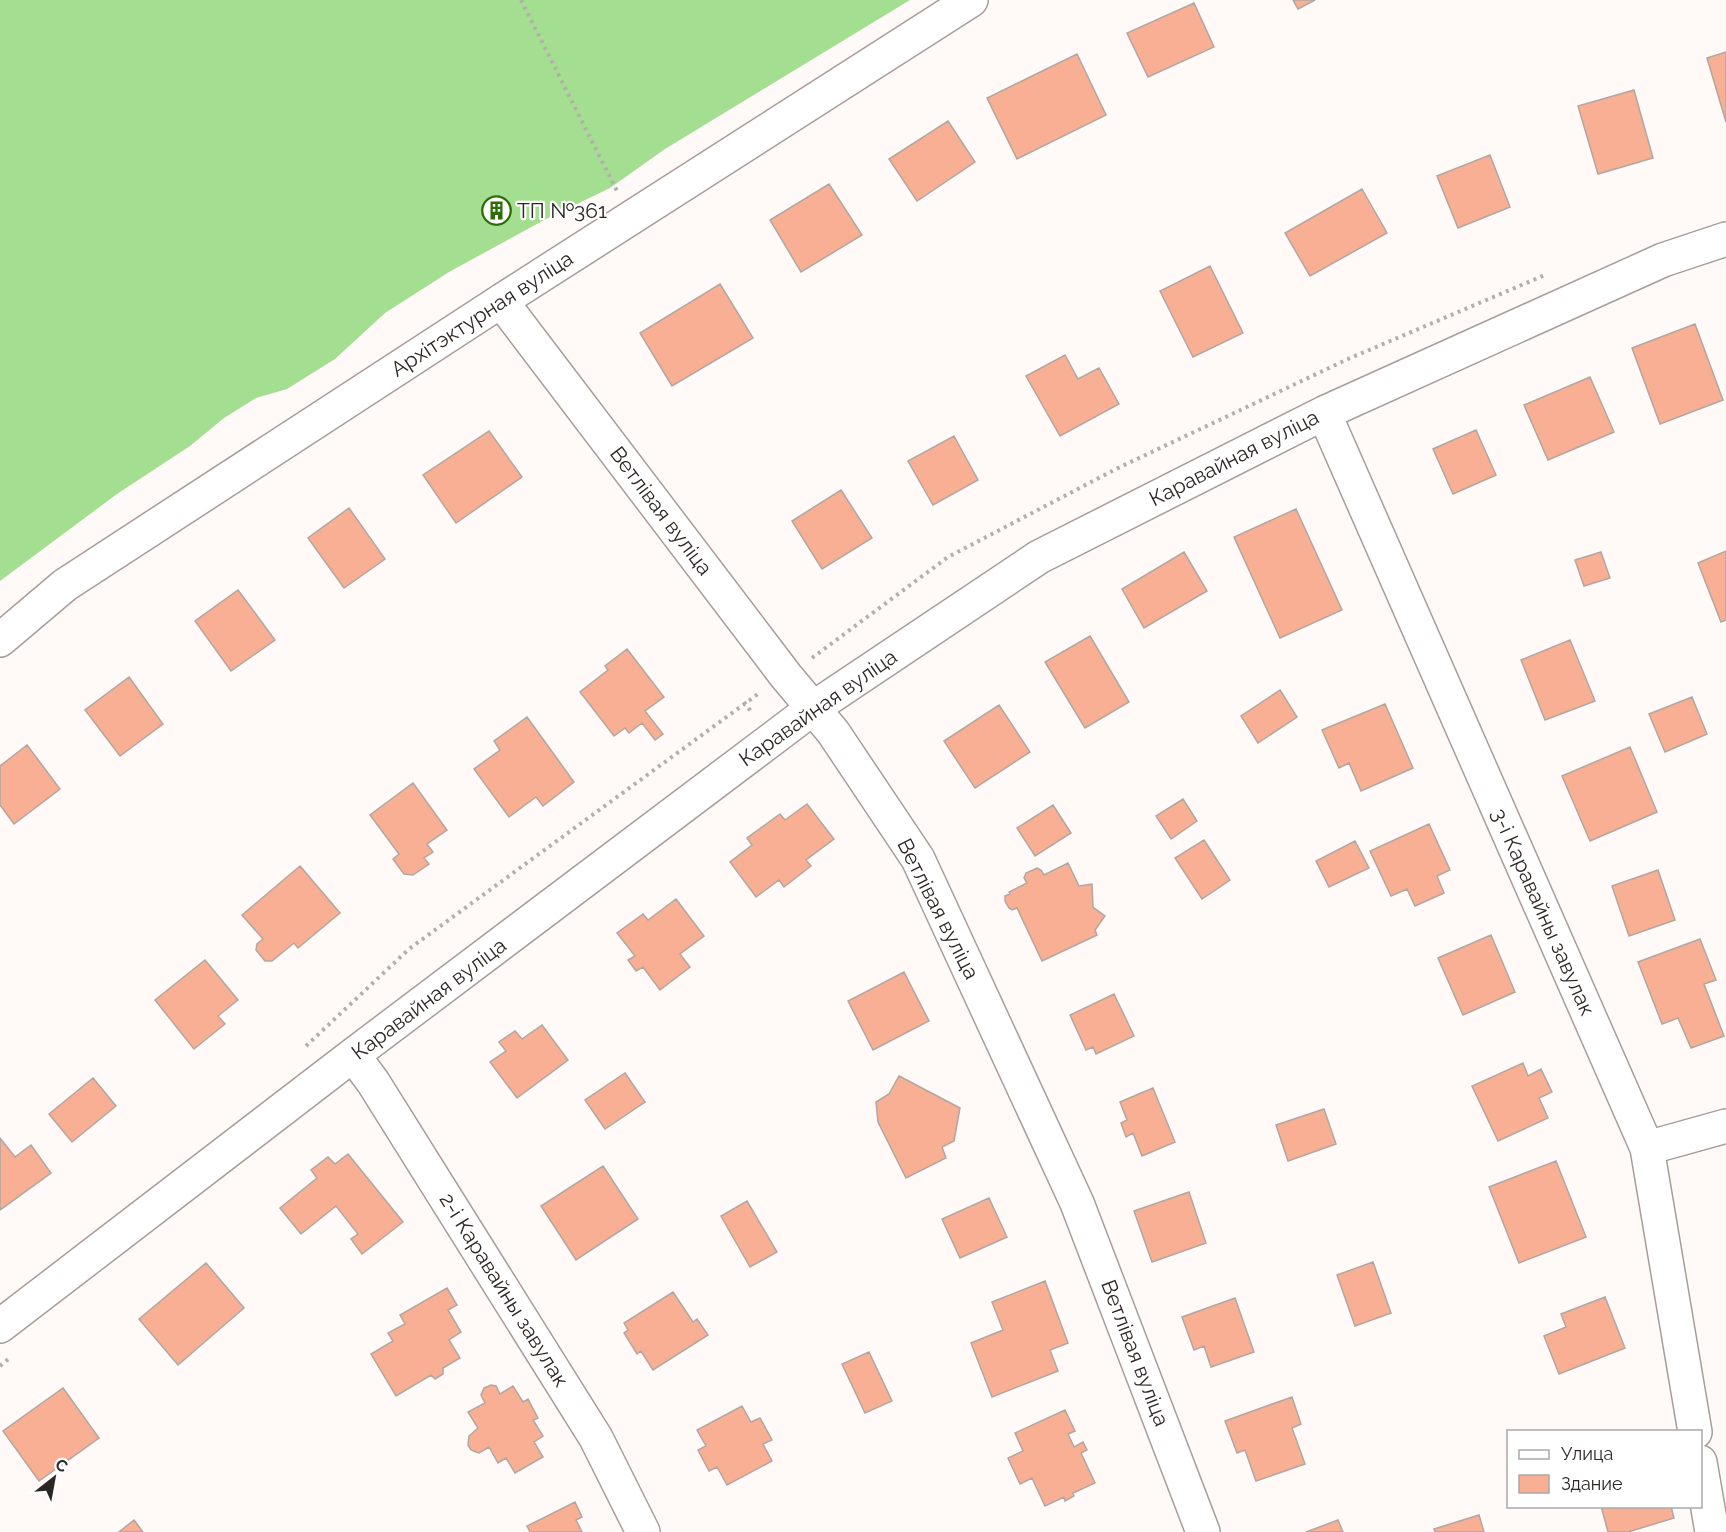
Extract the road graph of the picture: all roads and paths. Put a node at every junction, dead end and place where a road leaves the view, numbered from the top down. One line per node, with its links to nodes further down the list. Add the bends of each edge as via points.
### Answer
1 (521, 0): 3 (path)
2 (971, 0): 3 (street, Архітэктурная вуліца)
3 (631, 218): 5 (street, Архітэктурная вуліца)
4 (1726, 239): 7 (street, Каравайная вуліца, via 1663,260)
5 (501, 301): 9 (street, Архітэктурная вуліца, via 65,585); 10 (street, Ветлівая вуліца)
6 (1348, 359): 7 (path)
7 (1364, 394): 8 (street, Каравайная вуліца)
8 (1324, 413): 10 (street, Каравайная вуліца, via 1039,557); 13 (street, 3-і Каравайны завулак)
9 (0, 640)
10 (813, 709): 11 (street, Каравайная вуліца); 19 (street, Ветлівая вуліца, via 833,732 918,859 1077,1203)
11 (353, 1055): 14 (street, Каравайная вуліца); 18 (street, 2-і Каравайны завулак, via 596,1438)
12 (1726, 1126): 13 (street)
13 (1647, 1148): 16 (street, 3-і Каравайны завулак)
14 (9, 1339): 15 (path)
15 (0, 1366)
16 (1695, 1430)
17 (1702, 1468): 20 (street)
18 (643, 1532)
19 (1203, 1532)
20 (1712, 1532)

